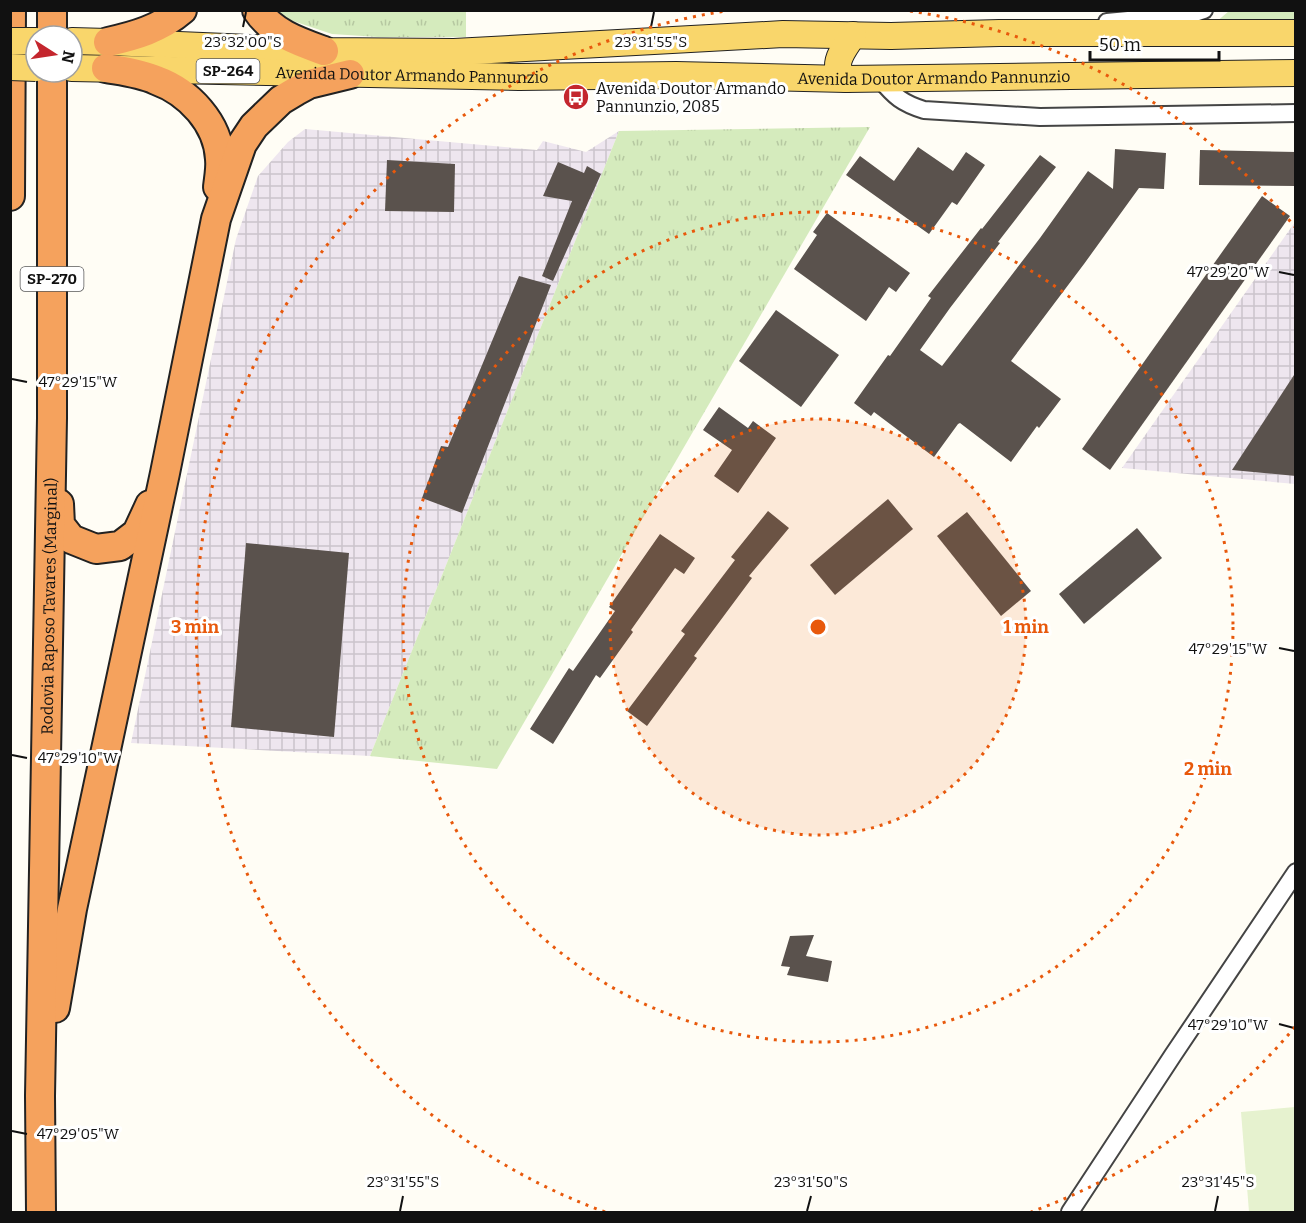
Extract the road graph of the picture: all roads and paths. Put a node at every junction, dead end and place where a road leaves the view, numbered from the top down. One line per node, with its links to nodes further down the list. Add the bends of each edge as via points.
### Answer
1 (11, 10): 20 (highway)
2 (182, 10): 11 (highway)
3 (257, 10): 10 (highway, via 286,36)
4 (1204, 10): 5 (street)
5 (999, 33): 6 (main road, Avenida Doutor Armando Pannunzio); 8 (main road, Avenida Doutor Armando Pannunzio)
6 (1296, 33)
7 (806, 34): 8 (main road, Avenida Doutor Armando Pannunzio); 10 (main road, Avenida Doutor Armando Pannunzio, via 454,52); 15 (main road, via 811,57)
8 (853, 35): 16 (main road, via 838,62 838,70)
9 (84, 46): 11 (main road, SP-264)
10 (324, 51): 11 (main road, Avenida Doutor Armando Pannunzio / SP-264)
11 (107, 55): 12 (main road, SP-264); 13 (main road, Avenida Doutor Armando Pannunzio / SP-264); 21 (highway, via 183,94 207,119 220,160)
12 (84, 64)
13 (350, 74): 15 (main road, Avenida Doutor Armando Pannunzio); 21 (highway, via 296,91 254,126 242,144)
14 (1296, 74): 17 (main road, Avenida Doutor Armando Pannunzio)
15 (799, 78): 16 (main road, Avenida Doutor Armando Pannunzio)
16 (846, 78): 17 (main road, Avenida Doutor Armando Pannunzio)
17 (880, 78): 19 (street, via 892,94 924,110 1040,117)
18 (52, 84): 22 (highway, Rodovia Raposo Tavares (Marginal) / SP-270)
19 (1296, 113)
20 (10, 196)
21 (216, 219): 23 (highway)
22 (52, 418): 23 (highway, via 60,525 70,539 96,549 120,546 137,533); 25 (highway, Rodovia Raposo Tavares (Marginal) / SP-270)
23 (165, 472): 25 (highway, via 72,909)
24 (1296, 872): 27 (street)
25 (40, 1096): 26 (highway, Rodovia Raposo Tavares (Marginal) / SP-270)
26 (41, 1212)
27 (1070, 1212)

